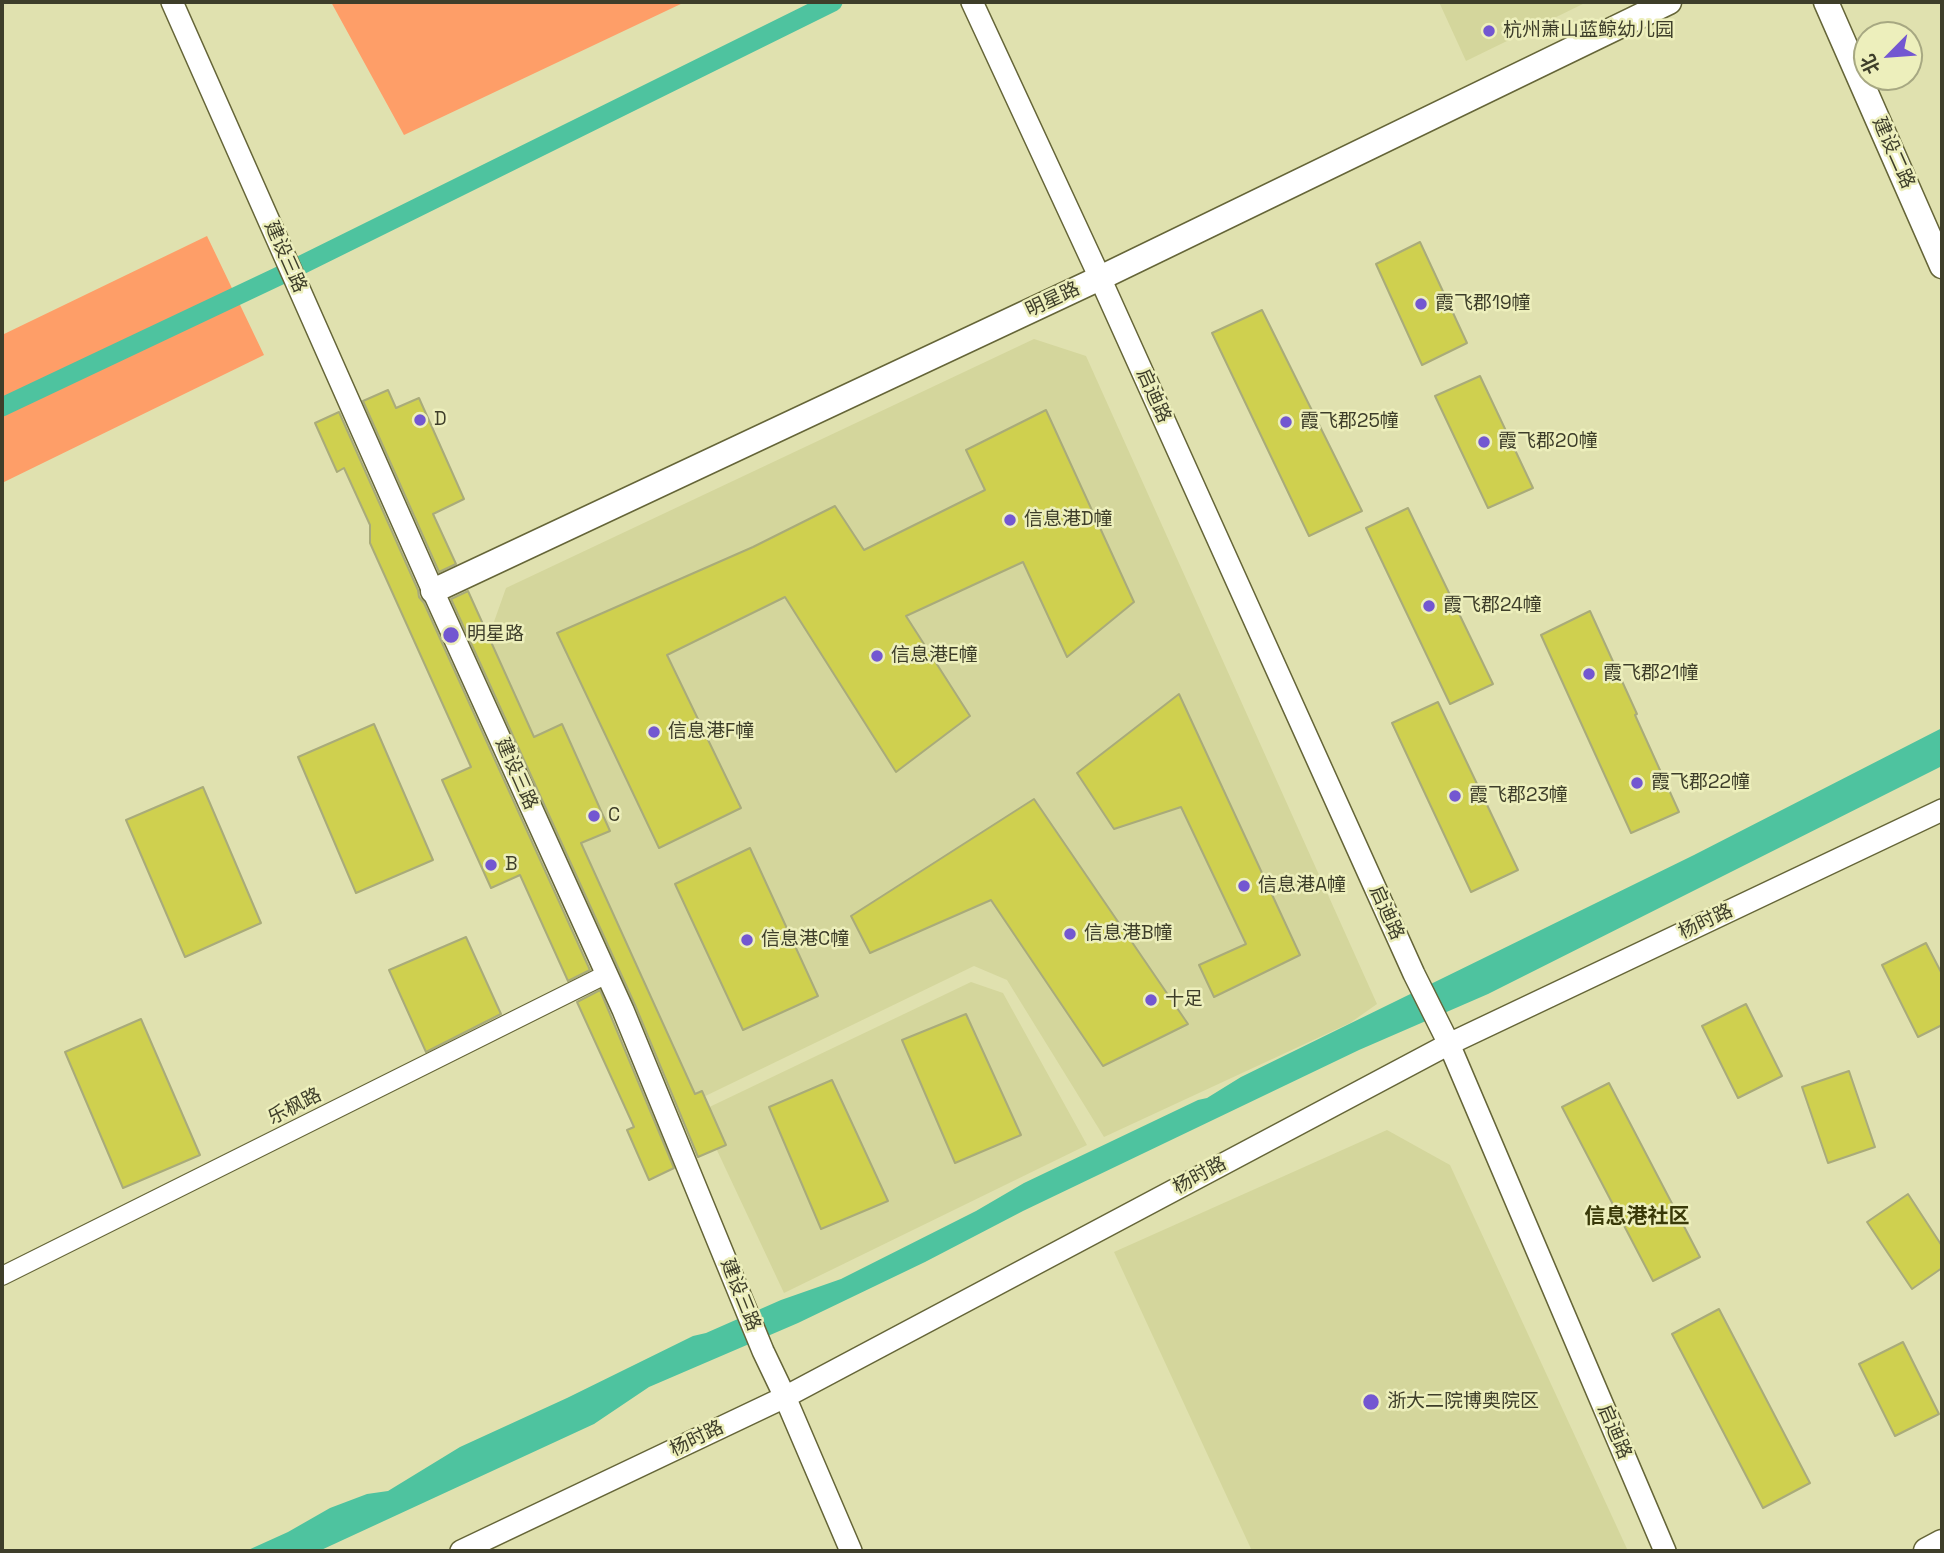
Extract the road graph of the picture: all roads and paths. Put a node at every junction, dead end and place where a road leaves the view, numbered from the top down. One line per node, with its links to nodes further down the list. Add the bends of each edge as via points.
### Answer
1 (172, 2): 7 (street, 建设三路)
2 (972, 2): 6 (street, 启迪路)
3 (1669, 2): 6 (main road, 明星路)
4 (1826, 2): 5 (main road, 建设二路)
5 (1942, 266)
6 (1100, 278): 7 (main road, 明星路); 10 (street, 启迪路)
7 (433, 591): 9 (street, 建设三路)
8 (1942, 810): 10 (street, 杨时路)
9 (607, 974): 11 (street, 乐枫路); 12 (street, 建设三路)
10 (1444, 1034): 12 (street, 杨时路); 16 (street, 启迪路)
11 (2, 1276)
12 (785, 1397): 14 (street, 杨时路); 15 (street, 建设三路)
13 (1942, 1543): 17 (main road)
14 (461, 1551)
15 (851, 1551)
16 (1665, 1551)
17 (1927, 1551)

